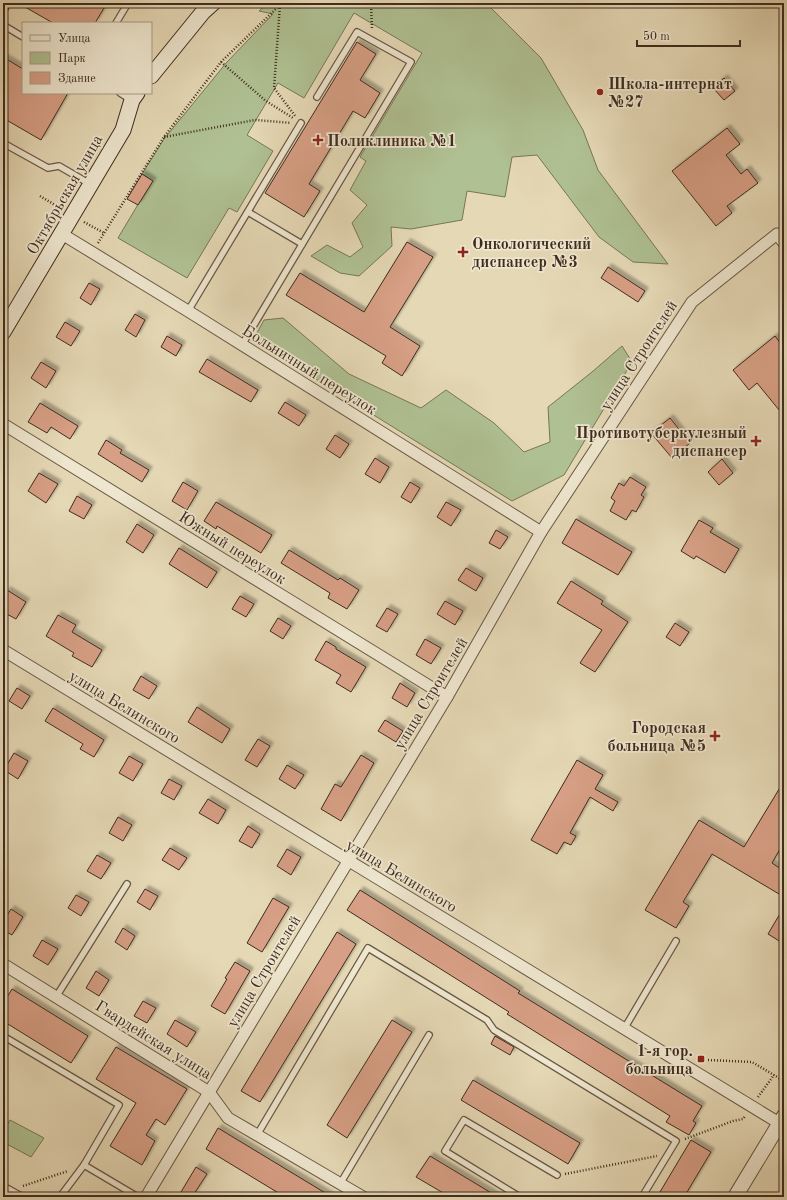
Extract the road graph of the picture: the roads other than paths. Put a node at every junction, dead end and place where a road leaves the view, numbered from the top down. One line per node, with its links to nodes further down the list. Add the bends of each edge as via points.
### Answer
1 (8, 3): 4 (lane)
2 (128, 3): 5 (lane)
3 (213, 3): 8 (main road)
4 (3, 12)
5 (117, 22)
6 (3, 25): 7 (lane)
7 (22, 36)
8 (152, 75)
9 (130, 95): 13 (main road, Октябрьская улица, via 123,130)
10 (317, 97): 17 (lane, via 357,32 411,62)
11 (301, 123): 14 (lane)
12 (3, 144): 13 (lane, via 48,168 59,166)
13 (91, 184): 15 (main road, Октябрьская улица)
14 (248, 212): 17 (lane); 18 (lane)
15 (62, 234): 18 (street, Больничный переулок); 19 (main road, Октябрьская улица)
16 (780, 239): 22 (street, улица Строителей, via 692,302)
17 (302, 244): 20 (lane)
18 (188, 311): 20 (street, Больничный переулок)
19 (3, 332)
20 (242, 345): 22 (street, Больничный переулок)
21 (3, 424): 24 (street, Южный переулок)
22 (541, 532): 24 (street, улица Строителей)
23 (3, 650): 25 (street, улица Белинского)
24 (447, 696): 25 (street, улица Строителей)
25 (348, 861): 30 (street, улица Белинского); 33 (street, улица Строителей)
26 (127, 884): 29 (lane)
27 (676, 941): 30 (lane)
28 (3, 964): 29 (street, Гвардейская улица)
29 (56, 997): 33 (street, Гвардейская улица)
30 (624, 1029): 34 (street, улица Белинского)
31 (429, 1035): 38 (lane)
32 (3, 1036): 36 (lane, via 119,1105)
33 (209, 1092): 35 (street, Гвардейская улица, via 228,1118); 43 (street, улица Строителей)
34 (782, 1122): 47 (street)
35 (257, 1135): 38 (street, Гвардейская улица); 46 (lane, via 368,948 487,1020 494,1030 676,1141)
36 (84, 1165): 41 (lane); 42 (lane)
37 (557, 1175): 45 (lane, via 464,1120 445,1151)
38 (340, 1184): 44 (street, Гвардейская улица)
39 (3, 1186): 40 (lane)
40 (23, 1197)
41 (60, 1197)
42 (138, 1197)
43 (146, 1197)
44 (363, 1197)
45 (520, 1197)
46 (642, 1197)
47 (735, 1197)

